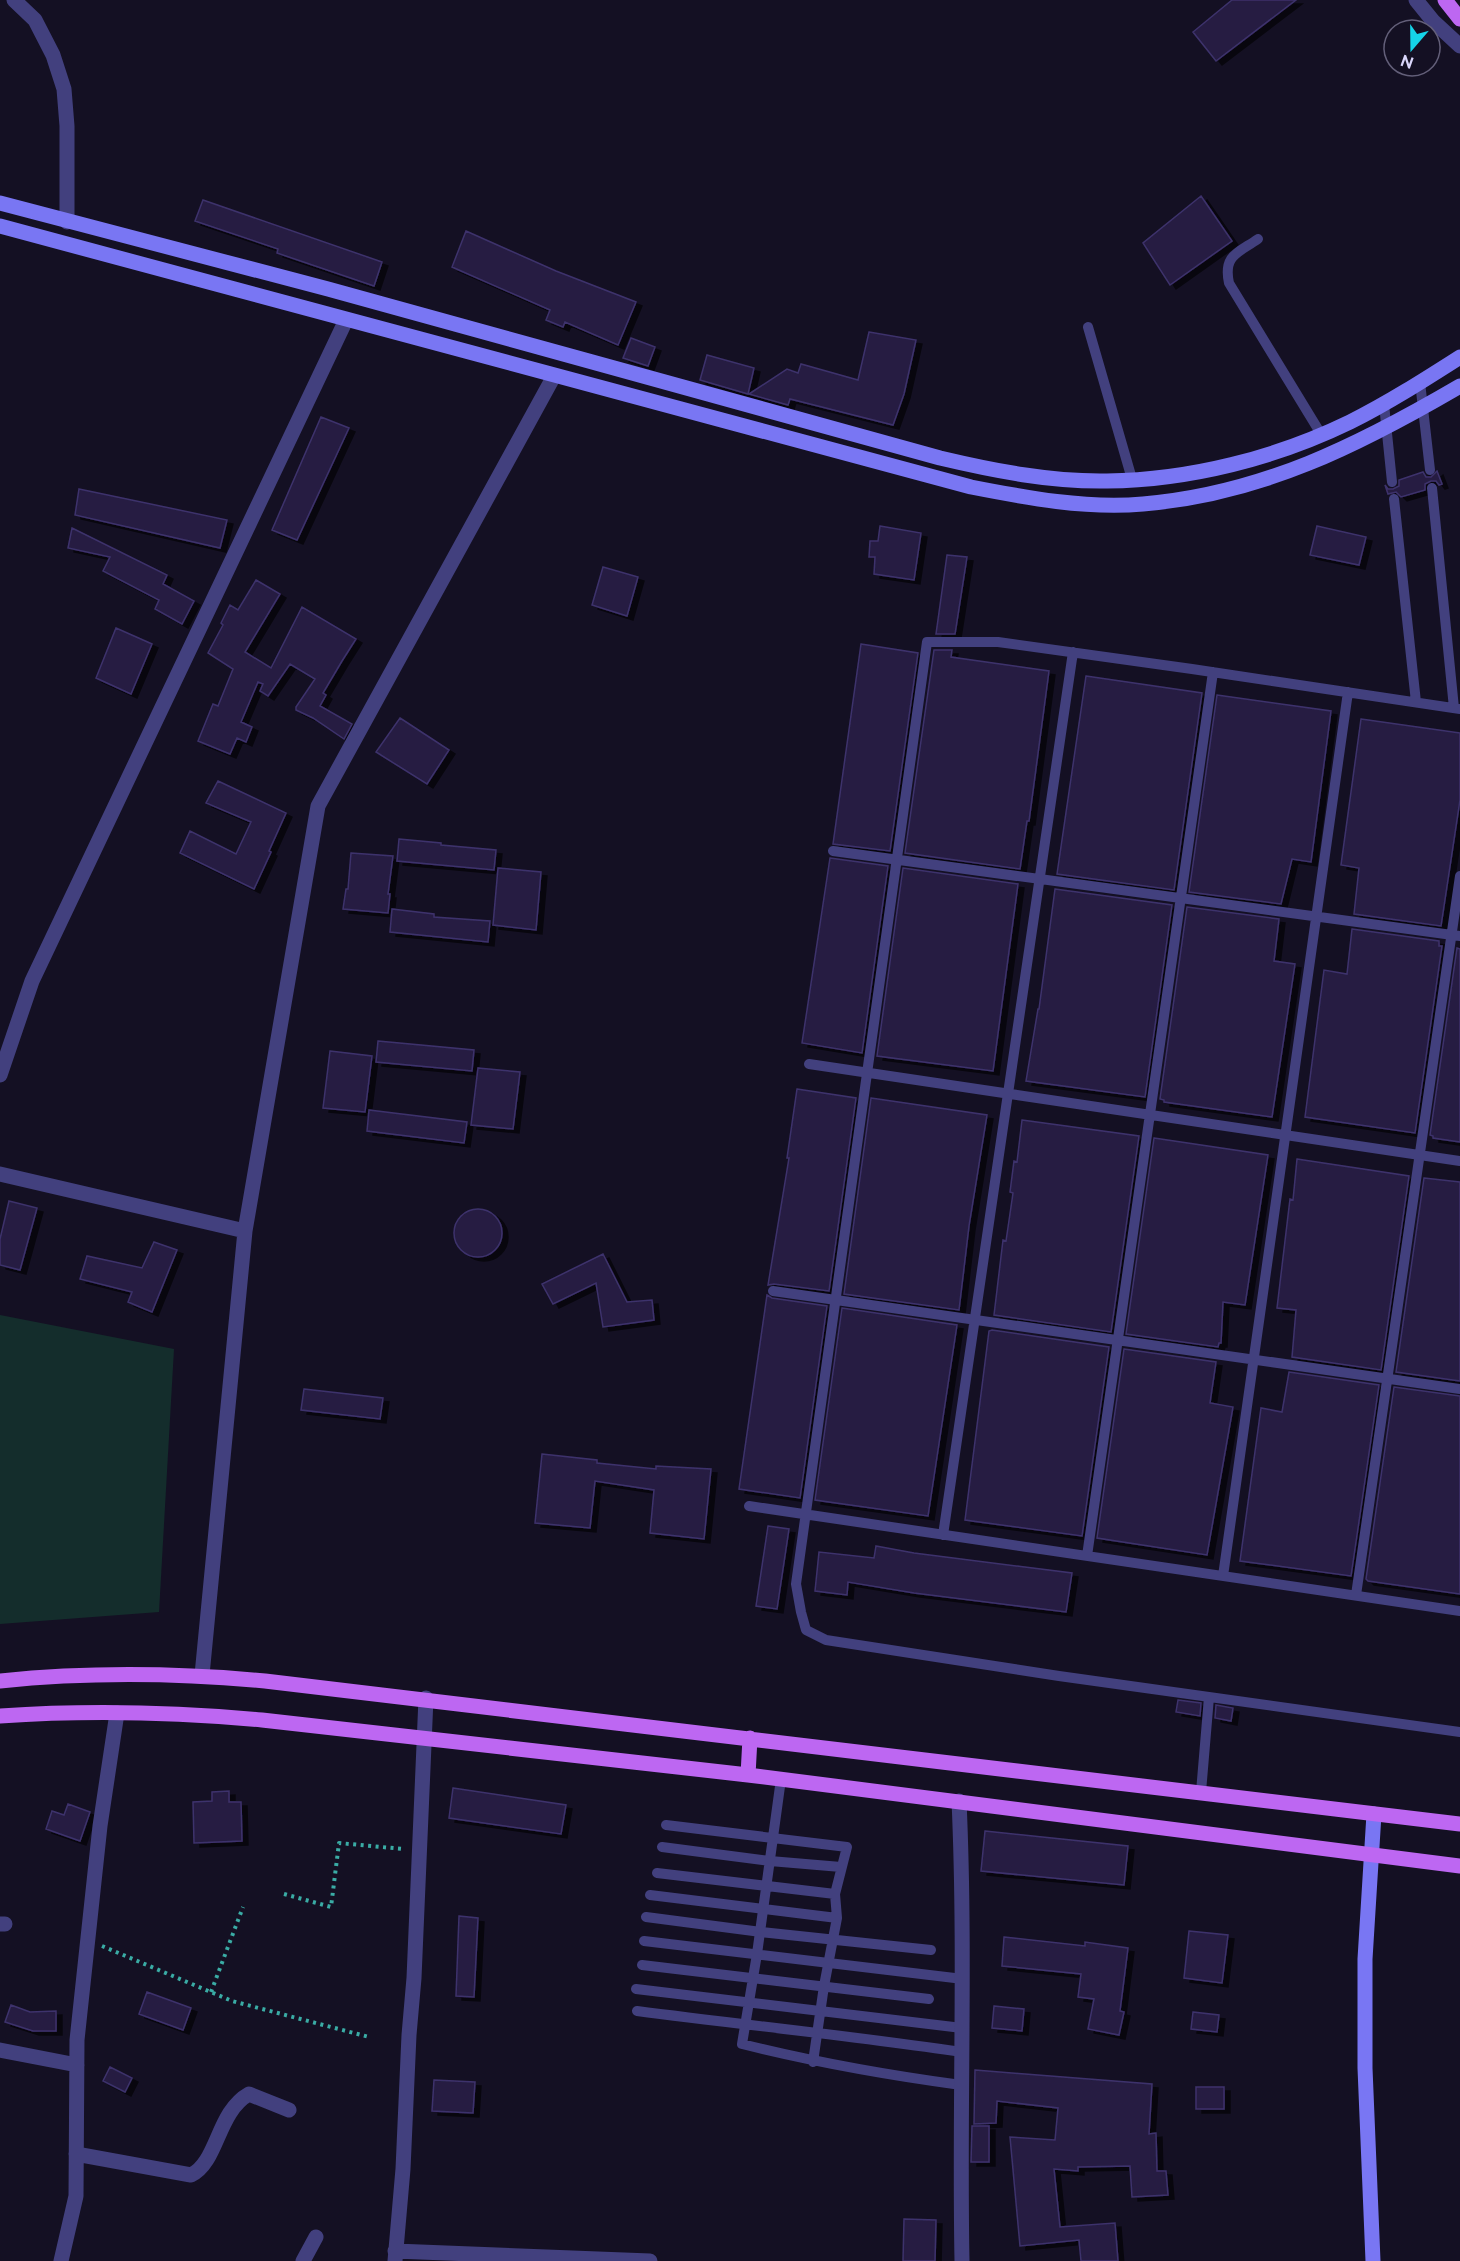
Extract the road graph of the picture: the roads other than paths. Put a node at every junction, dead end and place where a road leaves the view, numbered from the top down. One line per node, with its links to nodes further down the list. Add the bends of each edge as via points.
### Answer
1 (14, 0): 7 (street, via 35,20 53,55 64,89)
2 (1416, 0): 5 (street)
3 (1445, 0): 4 (main road)
4 (1460, 19)
5 (1460, 46)
6 (0, 203): 7 (main road)
7 (67, 222): 21 (main road, via 328,289 940,458 1050,478)
8 (0, 226): 10 (main road)
9 (1258, 239): 19 (lane, via 1231,256 1226,269 1228,283)
10 (346, 320): 13 (main road); 39 (street, via 32,981)
11 (1088, 327): 21 (lane)
12 (1460, 357): 14 (main road)
13 (554, 376): 18 (main road, via 971,487 1084,503 1142,504 1250,484 1300,468); 46 (street, via 318,806)
14 (1420, 382): 16 (main road); 17 (lane)
15 (1460, 386): 17 (main road)
16 (1384, 404): 18 (lane); 19 (main road)
17 (1424, 407): 18 (main road); 20 (lane)
18 (1387, 427): 22 (lane)
19 (1321, 434): 21 (main road, via 1243,462)
20 (1431, 470)
21 (1132, 479)
22 (1392, 482)
23 (1432, 488): 29 (lane)
24 (1394, 499): 28 (lane)
25 (1073, 652): 26 (lane); 31 (lane, via 998,642 927,642); 33 (lane)
26 (1213, 672): 27 (lane); 34 (lane)
27 (1348, 692): 28 (lane); 35 (lane)
28 (1416, 702): 29 (lane)
29 (1457, 708)
30 (833, 851): 31 (lane)
31 (896, 860): 33 (lane); 38 (lane)
32 (1460, 876): 36 (lane)
33 (1039, 879): 34 (lane); 40 (lane)
34 (1181, 898): 35 (lane); 41 (lane)
35 (1316, 917): 36 (lane); 42 (lane)
36 (1456, 936): 43 (lane)
37 (809, 1064): 38 (lane)
38 (865, 1072): 40 (lane); 48 (lane)
39 (0, 1075)
40 (1008, 1094): 41 (lane); 49 (lane)
41 (1150, 1115): 42 (lane); 50 (lane)
42 (1286, 1135): 43 (lane); 51 (lane)
43 (1420, 1155): 44 (lane); 52 (lane)
44 (1460, 1161)
45 (0, 1174): 46 (street)
46 (245, 1231): 61 (street)
47 (773, 1291): 48 (lane)
48 (834, 1300): 49 (lane); 55 (lane)
49 (974, 1320): 50 (lane); 56 (lane)
50 (1118, 1340): 51 (lane); 57 (lane)
51 (1254, 1359): 52 (lane); 58 (lane)
52 (1388, 1378): 53 (lane); 59 (lane)
53 (1460, 1389)
54 (749, 1506): 55 (lane)
55 (804, 1514): 56 (lane); 63 (lane, via 796,1584 806,1630 826,1640)
56 (943, 1535): 57 (lane)
57 (1087, 1556): 58 (lane)
58 (1223, 1576): 59 (lane)
59 (1356, 1595): 60 (lane)
60 (1460, 1611)
61 (202, 1675): 62 (main road, via 57,1675); 64 (main road)
62 (0, 1681)
63 (1209, 1697): 67 (lane); 72 (lane)
64 (426, 1698): 68 (street); 69 (main road)
65 (117, 1713): 66 (main road); 68 (main road, via 202,1714); 111 (street, via 100,1826)
66 (0, 1716)
67 (1460, 1732)
68 (424, 1738): 70 (main road); 116 (street, via 403,2169)
69 (750, 1738): 70 (main road); 72 (main road)
70 (748, 1774): 71 (main road)
71 (782, 1779): 73 (main road); 77 (lane)
72 (1201, 1792): 74 (main road)
73 (959, 1802): 79 (main road); 98 (street)
74 (1374, 1814): 75 (main road); 79 (main road)
75 (1460, 1824)
76 (666, 1825): 77 (lane)
77 (773, 1837): 80 (lane); 82 (lane, via 847,1847)
78 (662, 1847): 80 (lane)
79 (1372, 1856): 81 (main road); 121 (main road, via 1365,1959 1365,2068)
80 (770, 1861): 82 (lane); 84 (lane)
81 (1460, 1866)
82 (840, 1867): 85 (lane)
83 (657, 1873): 84 (lane)
84 (767, 1886): 85 (lane); 87 (lane)
85 (835, 1894): 89 (lane)
86 (650, 1895): 87 (lane)
87 (764, 1908): 89 (lane); 90 (lane)
88 (646, 1917): 90 (lane)
89 (837, 1918): 91 (lane)
90 (761, 1932): 91 (lane); 94 (lane)
91 (833, 1940): 93 (lane); 95 (lane)
92 (644, 1941): 94 (lane)
93 (931, 1950)
94 (757, 1954): 95 (lane); 97 (lane)
95 (828, 1963): 98 (lane); 99 (lane)
96 (642, 1965): 97 (lane)
97 (754, 1978): 99 (lane); 102 (lane)
98 (963, 1979): 106 (street)
99 (824, 1986): 101 (lane); 104 (lane)
100 (636, 1989): 102 (lane)
101 (929, 1999)
102 (749, 2003): 104 (lane); 105 (lane)
103 (637, 2011): 105 (lane)
104 (820, 2011): 106 (lane); 107 (lane)
105 (745, 2025): 107 (lane); 110 (lane, via 742,2044)
106 (962, 2028): 109 (street)
107 (817, 2032): 109 (lane); 110 (lane)
108 (0, 2050): 111 (street)
109 (962, 2052): 112 (street)
110 (813, 2062): 112 (lane)
111 (77, 2065): 114 (street)
112 (961, 2085): 120 (street)
113 (289, 2110): 114 (street, via 249,2094 241,2098 202,2168 191,2175)
114 (76, 2154): 117 (street, via 76,2196)
115 (316, 2237): 118 (street)
116 (395, 2256): 119 (street)
117 (61, 2261)
118 (303, 2261)
119 (650, 2261)
120 (962, 2261)
121 (1373, 2261)

